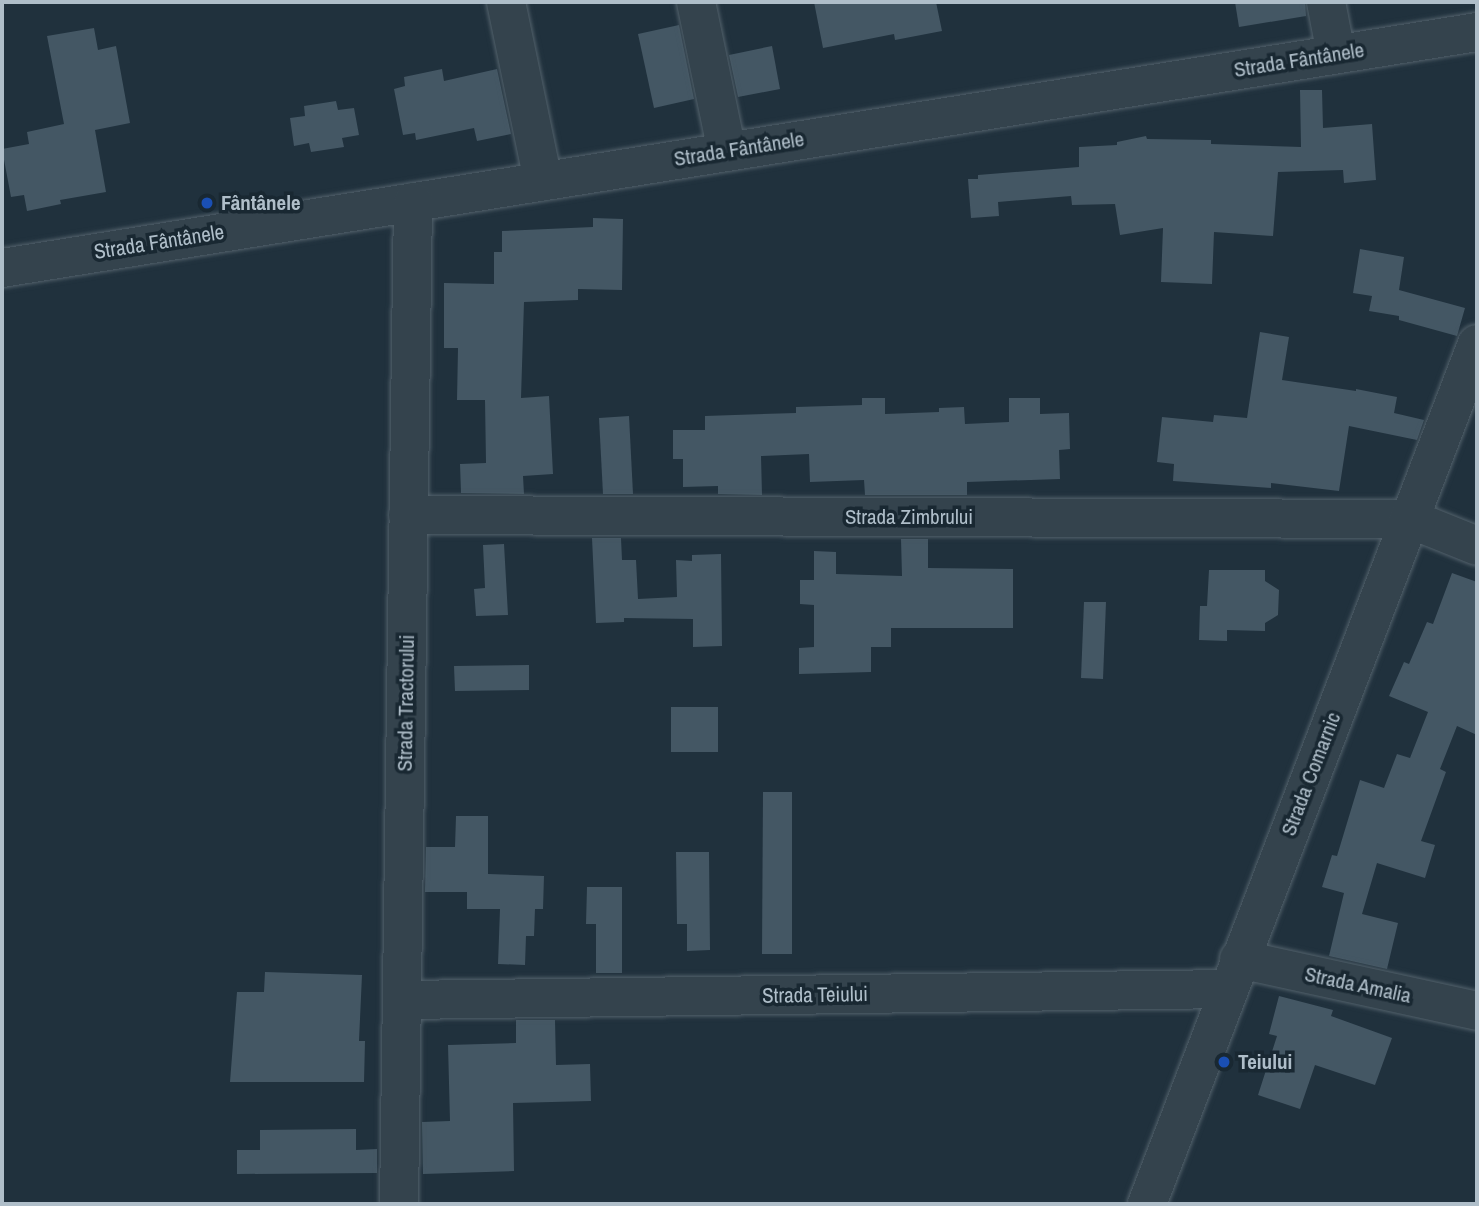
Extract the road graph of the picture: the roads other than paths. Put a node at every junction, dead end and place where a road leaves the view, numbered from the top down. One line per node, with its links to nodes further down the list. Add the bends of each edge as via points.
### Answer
1 (506, 2): 7 (street)
2 (696, 2): 6 (street)
3 (1326, 2): 5 (street)
4 (1477, 32): 5 (street, Strada Fântânele)
5 (1336, 54): 6 (street, Strada Fântânele)
6 (727, 152): 7 (street, Strada Fântânele)
7 (543, 181): 8 (street, Strada Fântânele)
8 (413, 202): 9 (street, Strada Fântânele); 11 (street, Strada Tractorului)
9 (2, 265)
10 (1477, 345): 12 (street, Strada Comarnic)
11 (408, 515): 12 (street, Strada Zimbrului); 15 (street, Strada Tractorului)
12 (1410, 519): 13 (street); 14 (street, Strada Comarnic)
13 (1477, 547)
14 (1233, 974): 15 (street, Strada Teiului); 16 (street, Strada Amalia); 18 (street, Strada Comarnic)
15 (402, 1000): 17 (street, Strada Tractorului)
16 (1477, 1011)
17 (399, 1204)
18 (1147, 1204)

